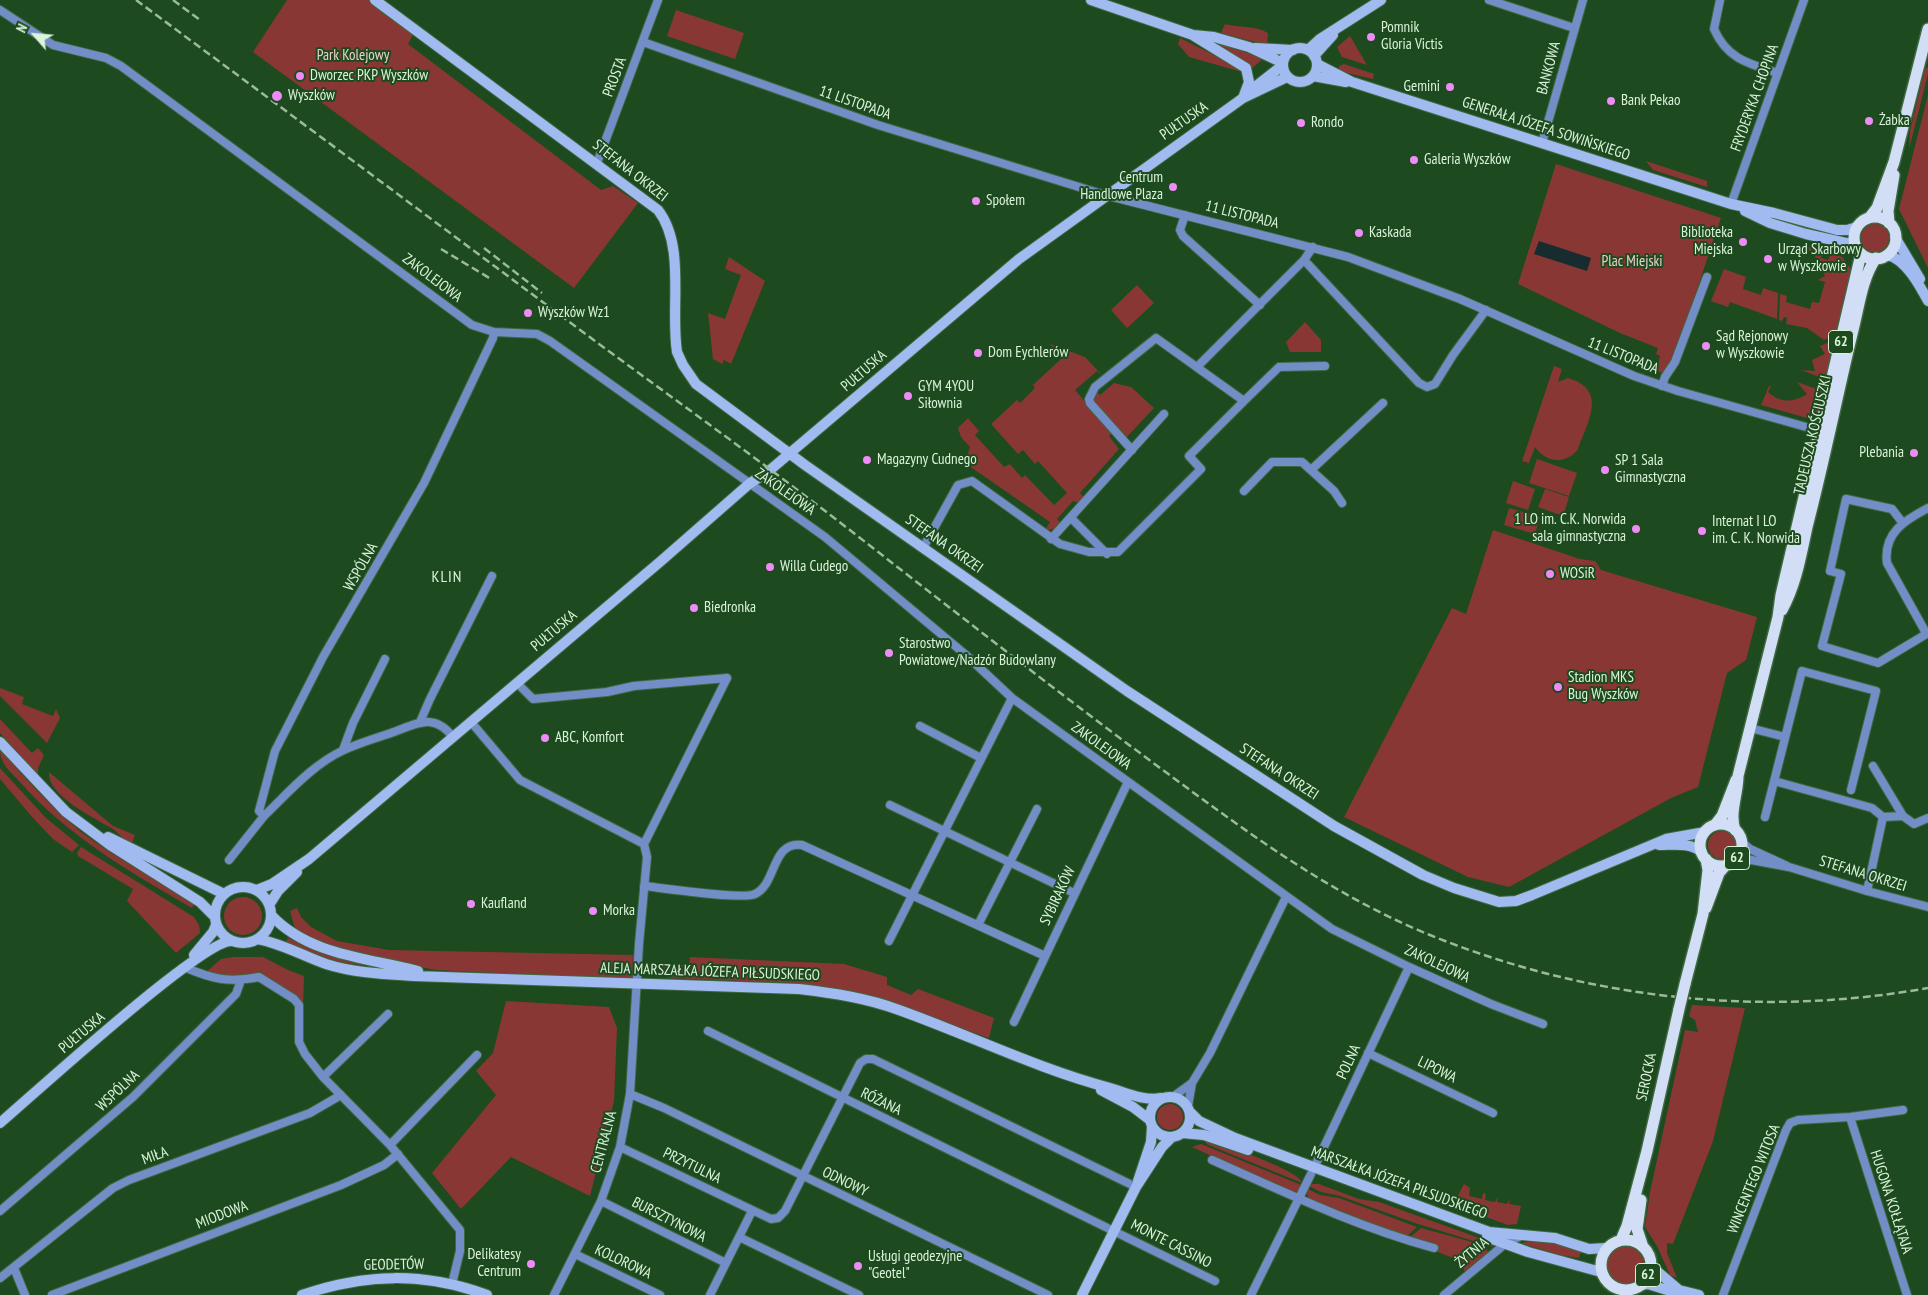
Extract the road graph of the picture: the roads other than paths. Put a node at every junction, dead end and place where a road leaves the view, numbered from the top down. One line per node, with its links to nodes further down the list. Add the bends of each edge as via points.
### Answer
1 (375, 0): 25 (street, STEFANA OKRZEI)
2 (658, 0): 13 (street, PROSTA)
3 (1091, 0): 12 (street)
4 (1381, 0): 16 (street, via 1342,26)
5 (1489, 0): 10 (street)
6 (1583, 0): 10 (street, BANKOWA)
7 (1720, 0): 18 (street, via 1714,29 1720,41 1742,62)
8 (1804, 0): 18 (street, FRYDERYKA CHOPINA)
9 (0, 10): 42 (street, ZAKOLEJOWA, via 53,45 106,58 121,66 472,325)
10 (1574, 28): 23 (street, BANKOWA)
11 (1928, 29): 24 (main road)
12 (1193, 35): 14 (street); 22 (street, via 1246,68 1249,82)
13 (643, 42): 25 (street, PROSTA); 26 (street, 11 LISTOPADA, via 878,125)
14 (1249, 47): 15 (street); 17 (street)
15 (1293, 50): 16 (street); 17 (street)
16 (1313, 57): 19 (street); 21 (street, GENERAŁA JÓZEFA SOWIŃSKIEGO)
17 (1283, 64): 20 (street); 22 (street, PUŁTUSKA)
18 (1778, 73): 27 (street, FRYDERYKA CHOPINA)
19 (1313, 76): 20 (street, via 1300,82); 21 (street, GENERAŁA JÓZEFA SOWIŃSKIEGO)
20 (1287, 77): 22 (street, PUŁTUSKA)
21 (1352, 82): 23 (street, GENERAŁA JÓZEFA SOWIŃSKIEGO)
22 (1243, 98): 26 (street, PUŁTUSKA)
23 (1542, 143): 27 (street, GENERAŁA JÓZEFA SOWIŃSKIEGO)
24 (1894, 162): 29 (main road, via 1877,208); 30 (main road)
25 (597, 163): 51 (street, STEFANA OKRZEI, via 658,210 671,231 675,339 683,365 696,384)
26 (1105, 195): 28 (street, 11 LISTOPADA); 51 (street, PUŁTUSKA, via 1019,259)
27 (1731, 204): 31 (street, GENERAŁA JÓZEFA SOWIŃSKIEGO, via 1837,230); 34 (street, GENERAŁA JÓZEFA SOWIŃSKIEGO, via 1770,223)
28 (1185, 215): 33 (street, 11 LISTOPADA); 40 (street, via 1180,230 1183,236)
29 (1870, 217): 30 (main road); 31 (main road)
30 (1889, 222): 32 (main road)
31 (1857, 227): 34 (main road, via 1854,232)
32 (1896, 237): 35 (main road, via 1893,247); 38 (street)
33 (1313, 247): 36 (street); 41 (street, 11 LISTOPADA, via 1384,270)
34 (1858, 249): 35 (main road); 49 (main road, TADEUSZA KOŚCIUSZKI / 62)
35 (1881, 256): 38 (street, via 1895,257); 49 (main road, TADEUSZA KOŚCIUSZKI / 62, via 1871,266)
36 (1304, 260): 40 (street); 41 (street, via 1419,383 1427,387 1435,384)
37 (1707, 277): 45 (street, via 1675,362)
38 (1922, 290): 39 (street)
39 (1928, 301)
40 (1260, 305): 44 (street)
41 (1486, 310): 45 (street, 11 LISTOPADA, via 1596,361)
42 (494, 332): 53 (street, ZAKOLEJOWA, via 531,333 550,341); 83 (street, WSPÓLNA, via 424,483 323,657 275,751 259,805)
43 (1326, 366): 46 (street, via 1279,367)
44 (1196, 367): 46 (street); 50 (street, via 1156,338 1090,392 1090,403)
45 (1662, 386): 49 (street, 11 LISTOPADA)
46 (1244, 401): 61 (street, via 1189,456 1201,469 1118,552)
47 (1382, 402): 52 (street)
48 (1164, 414): 50 (street)
49 (1823, 432): 70 (main road, TADEUSZA KOŚCIUSZKI / 62, via 1824,463 1789,598 1778,617)
50 (1132, 450): 57 (street)
51 (790, 453): 53 (street, PUŁTUSKA); 60 (street, STEFANA OKRZEI)
52 (1311, 470): 54 (street, via 1302,462 1272,462); 55 (street)
53 (749, 484): 65 (street, PUŁTUSKA); 66 (street, ZAKOLEJOWA, via 825,538 966,655)
54 (1244, 491)
55 (1342, 503)
56 (1928, 508): 58 (street)
57 (1071, 518): 59 (street); 61 (street)
58 (1902, 522): 63 (street, via 1890,541 1885,554 1886,563); 63 (street, via 1892,509 1846,499 1830,571 1841,574 1822,646 1878,663)
59 (1052, 538): 60 (street, via 972,482 965,482 958,485); 61 (street, via 1060,544)
60 (923, 548): 94 (street, STEFANA OKRZEI, via 1127,691 1334,826 1454,888 1499,902 1516,901)
61 (1107, 554)
62 (492, 576): 67 (street)
63 (1927, 633)
64 (385, 659): 74 (street)
65 (517, 683): 68 (street, PUŁTUSKA); 93 (street, via 533,699 727,678)
66 (1012, 698): 75 (street); 79 (street, ZAKOLEJOWA)
67 (420, 722): 71 (street, via 444,725); 74 (street)
68 (471, 722): 71 (street, PUŁTUSKA); 93 (street, via 520,780)
69 (920, 726): 75 (street)
70 (1750, 728): 72 (street); 77 (main road, TADEUSZA KOŚCIUSZKI / 62)
71 (453, 737): 96 (street, PUŁTUSKA)
72 (1785, 737): 78 (street); 80 (street, via 1802,671 1876,691)
73 (0, 742): 88 (street, via 45,791)
74 (343, 750): 83 (street, via 302,780)
75 (981, 758): 90 (street)
76 (1873, 766): 84 (street)
77 (1738, 776): 89 (main road, TADEUSZA KOŚCIUSZKI / 62, via 1722,816); 91 (main road, TADEUSZA KOŚCIUSZKI / 62, via 1732,819)
78 (1774, 781): 85 (street, via 1872,808); 86 (street)
79 (1128, 782): 104 (street, SYBIRAKÓW); 107 (street, ZAKOLEJOWA)
80 (1851, 790)
81 (890, 805): 90 (street)
82 (1037, 810): 98 (street)
83 (264, 816): 97 (street)
84 (1903, 816): 85 (street); 87 (street, via 1914,824)
85 (1883, 817): 103 (street)
86 (1765, 818)
87 (1928, 818)
88 (82, 824): 105 (street); 111 (street, via 200,902)
89 (1710, 829): 91 (main road, 62, via 1726,825); 94 (street, STEFANA OKRZEI, via 1666,839); 95 (main road, 62, via 1701,844)
90 (944, 830): 98 (street); 106 (street)
91 (1736, 830): 92 (main road, 62)
92 (1742, 842): 99 (main road, 62, via 1740,853); 100 (street, STEFANA OKRZEI)
93 (644, 844): 101 (street, via 647,857)
94 (1656, 845): 95 (street, STEFANA OKRZEI, via 1693,846)
95 (1704, 856): 99 (main road, 62, via 1715,865); 110 (main road, 62, via 1708,870)
96 (310, 858): 102 (street, PUŁTUSKA, via 272,884); 109 (street, PUŁTUSKA, via 278,891)
97 (229, 860)
98 (1010, 862): 104 (street); 112 (street)
99 (1730, 864): 100 (street, STEFANA OKRZEI, via 1746,859); 110 (main road, 62, via 1719,873)
100 (1789, 867): 103 (street, STEFANA OKRZEI)
101 (644, 886): 106 (street, via 749,896 764,887 782,852 796,844); 121 (street, CENTRALNA)
102 (257, 890): 105 (street, via 237,887); 109 (street)
103 (1867, 891): 108 (street, STEFANA OKRZEI)
104 (1074, 893): 116 (street, SYBIRAKÓW)
105 (224, 894): 111 (street, via 217,904)
106 (912, 894): 112 (street); 115 (street)
107 (1286, 897): 118 (street, ZAKOLEJOWA, via 1332,929); 130 (street)
108 (1928, 907)
109 (270, 910): 113 (street, via 267,929); 119 (street, via 285,928 308,942 358,958)
110 (1703, 914): 145 (main road, SEROCKA / 62, bridge)
111 (215, 920): 114 (street, via 222,934); 117 (street, PUŁTUSKA, via 208,939)
112 (978, 925): 116 (street)
113 (257, 939): 114 (street, via 242,943); 119 (street, via 354,970)
114 (231, 941): 117 (street, PUŁTUSKA, via 221,942)
115 (889, 941)
116 (1045, 956): 123 (street, SYBIRAKÓW)
117 (184, 967): 120 (street, via 209,978); 140 (street, PUŁTUSKA)
118 (1408, 967): 124 (street, ZAKOLEJOWA); 126 (street, POLNA)
119 (433, 975): 121 (street, ALEJA MARSZAŁKA JÓZEFA PIŁSUDSKIEGO)
120 (241, 980): 128 (street, via 259,977 294,999 298,1004 299,1042); 153 (street, WSPÓLNA, via 236,994 133,1097)
121 (638, 984): 129 (street, ALEJA MARSZAŁKA JÓZEFA PIŁSUDSKIEGO, via 799,989 857,997 905,1012); 131 (street, CENTRALNA)
122 (388, 1014): 128 (street)
123 (1014, 1022)
124 (1544, 1024)
125 (708, 1031): 134 (street)
126 (1368, 1053): 138 (street, LIPOWA); 148 (street, POLNA)
127 (477, 1055): 143 (street)
128 (323, 1077): 132 (street)
129 (1089, 1083): 135 (street, ALEJA MARSZAŁKA JÓZEFA PIŁSUDSKIEGO, via 1151,1100); 141 (street, ALEJA MARSZAŁKA JÓZEFA PIŁSUDSKIEGO, via 1133,1107)
130 (1192, 1083): 133 (street); 136 (street)
131 (630, 1094): 144 (street, CENTRALNA); 149 (street, ODNOWY)
132 (341, 1095): 143 (street); 166 (street, MIŁA, via 310,1113 113,1188)
133 (1174, 1096): 135 (street); 136 (street)
134 (842, 1098): 149 (street, RÓŻANA); 150 (street, via 860,1063 873,1059); 155 (street, RÓŻANA)
135 (1161, 1098): 141 (street, via 1152,1107)
136 (1189, 1109): 142 (street, via 1189,1124); 148 (street, MARSZAŁKA JÓZEFA PIŁSUDSKIEGO, via 1207,1126)
137 (1903, 1110): 139 (street, WINCENTEGO WITOSA)
138 (1493, 1113)
139 (1850, 1117): 187 (street, WINCENTEGO WITOSA, via 1790,1123); 188 (street, HUGONA KOŁŁĄTAJA)
140 (0, 1123)
141 (1151, 1123): 142 (street, via 1161,1134); 150 (street, via 1151,1142)
142 (1177, 1135): 148 (street, MARSZAŁKA JÓZEFA PIŁSUDSKIEGO, via 1194,1133); 150 (street, via 1162,1147)
143 (390, 1145): 146 (street)
144 (620, 1147): 152 (street, CENTRALNA); 154 (street, PRZYTULNA)
145 (1647, 1151): 158 (main road, SEROCKA / 62); 160 (main road, SEROCKA / 62, via 1637,1229)
146 (398, 1154): 170 (street, via 460,1230 460,1251); 175 (street, MIODOWA, via 384,1165 341,1185)
147 (1212, 1160): 151 (street)
148 (1313, 1171): 151 (street, POLNA); 156 (street, MARSZAŁKA JÓZEFA PIŁSUDSKIEGO, via 1489,1232); 159 (street, MARSZAŁKA JÓZEFA PIŁSUDSKIEGO)
149 (802, 1176): 154 (street, RÓŻANA, via 785,1212 778,1218 771,1219); 182 (street, ODNOWY)
150 (1136, 1187): 155 (street)
151 (1299, 1199): 161 (street); 184 (street, POLNA)
152 (601, 1201): 163 (street, CENTRALNA); 164 (street, BURSZTYNOWA)
153 (0, 1211)
154 (752, 1211): 157 (street)
155 (1115, 1231): 169 (street, MONTE CASSINO); 183 (street)
156 (1521, 1236): 159 (street, ŻYTNIA); 162 (street, MARSZAŁKA JÓZEFA PIŁSUDSKIEGO, via 1555,1238 1589,1249)
157 (739, 1237): 164 (street); 181 (street)
158 (1621, 1240): 160 (main road, 62, via 1630,1240); 162 (main road)
159 (1505, 1244): 167 (street, MARSZAŁKA JÓZEFA PIŁSUDSKIEGO); 185 (street, ŻYTNIA)
160 (1643, 1247): 165 (main road, 62)
161 (1434, 1248)
162 (1607, 1248): 167 (main road, via 1600,1264)
163 (574, 1254): 178 (street, CENTRALNA); 179 (street, KOLOROWA)
164 (726, 1263): 180 (street)
165 (1651, 1266): 172 (main road, 62, via 1646,1280); 173 (street)
166 (14, 1268): 168 (street, MIŁA); 174 (street)
167 (1601, 1272): 171 (main road, 62)
168 (0, 1278)
169 (1215, 1281)
170 (452, 1284): 176 (street, GEODETÓW, via 424,1278 387,1277 355,1281); 177 (street, GEODETÓW)
171 (1612, 1290): 172 (main road, 62)
172 (1634, 1290): 173 (street, via 1653,1286)
173 (1678, 1290): 186 (street)
174 (25, 1295)
175 (52, 1295)
176 (302, 1295)
177 (487, 1295)
178 (554, 1295)
179 (660, 1295)
180 (710, 1295)
181 (859, 1295)
182 (1048, 1295)
183 (1082, 1295)
184 (1251, 1295)
185 (1444, 1295)
186 (1699, 1295)
187 (1723, 1295)
188 (1907, 1295)

